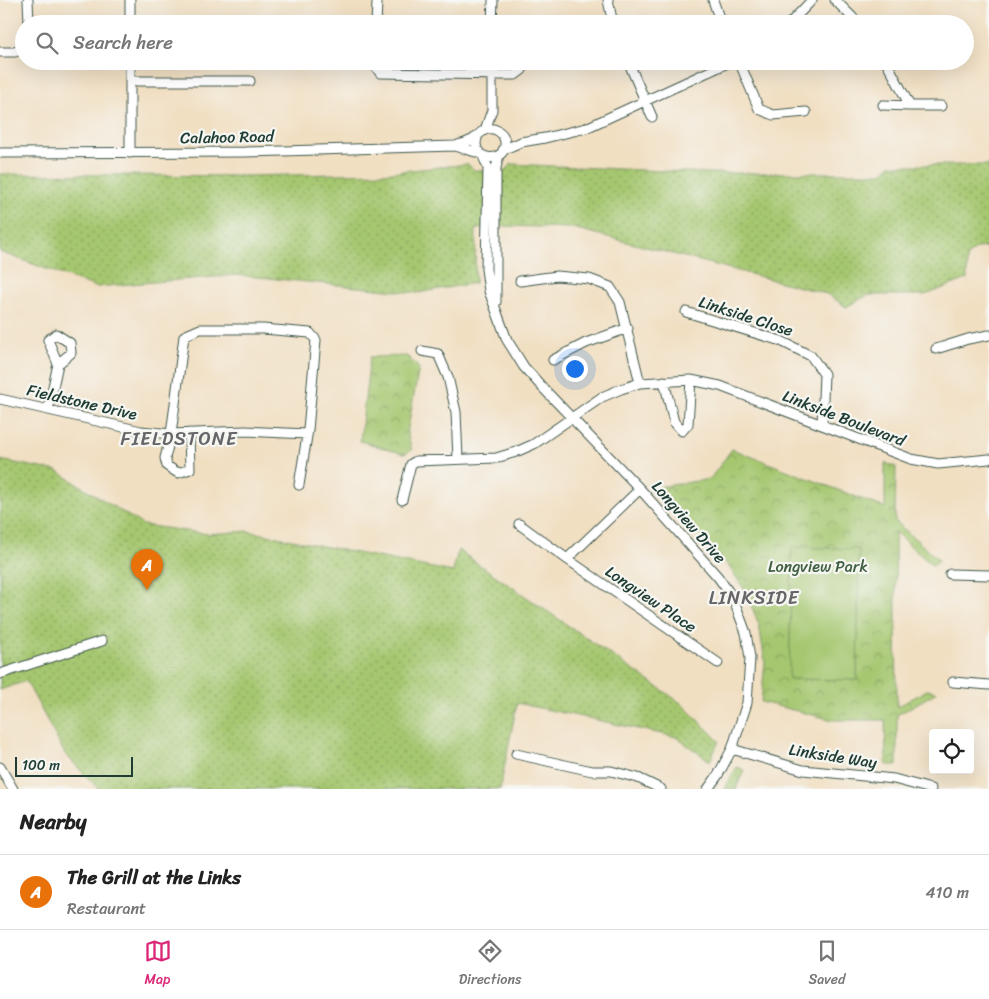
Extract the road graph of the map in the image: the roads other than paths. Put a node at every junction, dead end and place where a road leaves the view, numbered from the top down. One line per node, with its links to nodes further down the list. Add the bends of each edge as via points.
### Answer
1 (28, 0): 9 (street)
2 (130, 0): 10 (street)
3 (492, 0): 12 (street)
4 (608, 0): 13 (street)
5 (713, 0): 14 (street)
6 (812, 0): 15 (street)
7 (835, 0): 16 (street)
8 (377, 3): 11 (street)
9 (28, 15)
10 (130, 15)
11 (376, 15)
12 (492, 15)
13 (611, 15)
14 (718, 15)
15 (798, 15)
16 (850, 15)
17 (0, 52): 18 (street)
18 (15, 52)
19 (130, 70): 28 (street)
20 (378, 70): 27 (street, via 380,73)
21 (492, 70): 27 (street)
22 (522, 70): 27 (street, via 516,75)
23 (632, 70): 30 (street)
24 (712, 70): 30 (street)
25 (743, 70): 35 (street, via 759,109 772,114)
26 (891, 70): 32 (street)
27 (492, 74): 34 (street)
28 (130, 81): 29 (street); 43 (street)
29 (250, 81)
30 (645, 101): 36 (street); 39 (street, via 586,128)
31 (883, 105): 32 (street)
32 (910, 106): 33 (street)
33 (941, 106)
34 (492, 110): 37 (street); 38 (street)
35 (806, 112)
36 (652, 117)
37 (482, 133): 38 (street, via 490,129); 40 (street, Calahoo Road); 44 (street, via 476,144)
38 (500, 133): 39 (street); 41 (street, via 505,143)
39 (521, 142): 41 (street)
40 (455, 146): 43 (street, Calahoo Road); 44 (street, Calahoo Road)
41 (501, 152): 44 (street, via 491,158); 46 (street, Longview Drive, via 496,168)
42 (0, 153): 43 (street, Calahoo Road)
43 (130, 153)
44 (481, 154): 46 (street, Longview Drive, via 488,168 486,269)
45 (520, 281): 48 (street, via 557,276 589,279 610,288 620,302)
46 (496, 310): 59 (street, Longview Drive, via 507,340 524,367)
47 (686, 312): 60 (street, Linkside Close, via 781,341 812,356 824,374)
48 (628, 328): 52 (street, via 586,343); 56 (street)
49 (989, 335): 50 (street)
50 (936, 349)
51 (422, 351): 64 (street, via 438,354 448,377 456,412)
52 (553, 360)
53 (58, 364): 58 (street)
54 (691, 380): 55 (street, Linkside Boulevard); 55 (street, via 688,424 682,431 674,422); 60 (street, Linkside Boulevard, via 720,386)
55 (664, 381): 56 (street, Linkside Boulevard)
56 (640, 383): 59 (street, Linkside Boulevard, via 602,397)
57 (0, 399): 58 (street, Fieldstone Drive)
58 (48, 410): 62 (street, Fieldstone Drive, via 140,431)
59 (572, 418): 64 (street, Linkside Boulevard, via 534,444 516,452 496,458); 67 (street, Longview Drive)
60 (822, 425): 65 (street, Linkside Boulevard, via 911,459 938,464)
61 (189, 433): 62 (street, Fieldstone Drive); 62 (street, via 190,469 178,473 167,466 165,458); 63 (street, Fieldstone Drive)
62 (171, 434): 63 (street, via 184,336 200,329 310,333 316,340)
63 (307, 434): 66 (street)
64 (458, 459): 68 (street, Linkside Boulevard, via 416,461 412,464)
65 (989, 459)
66 (299, 485)
67 (640, 489): 70 (street); 78 (street, Longview Drive, via 718,577 733,598 746,633 750,658 747,703)
68 (402, 500)
69 (519, 524): 70 (street, Longview Place)
70 (567, 559): 74 (street, Longview Place)
71 (950, 574): 72 (street)
72 (989, 575)
73 (102, 641): 75 (street)
74 (718, 663)
75 (0, 674)
76 (953, 682): 77 (street)
77 (989, 685)
78 (732, 749): 83 (street, Longview Drive); 84 (street, Linkside Way, via 804,770 894,780)
79 (516, 754): 82 (street, via 592,770 611,770)
80 (0, 767): 81 (street)
81 (13, 789)
82 (661, 789)
83 (708, 789)
84 (931, 789)

